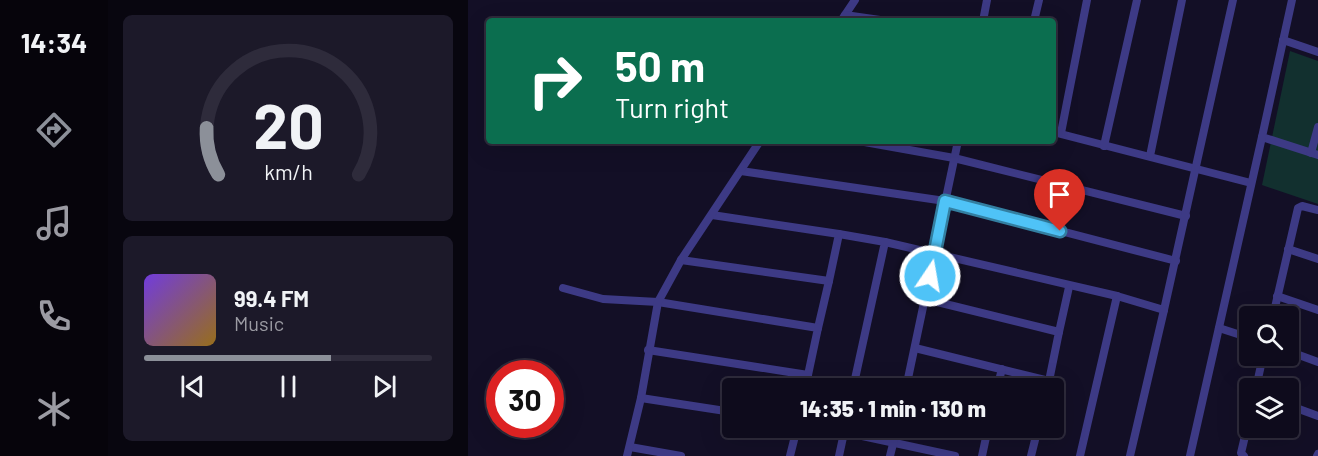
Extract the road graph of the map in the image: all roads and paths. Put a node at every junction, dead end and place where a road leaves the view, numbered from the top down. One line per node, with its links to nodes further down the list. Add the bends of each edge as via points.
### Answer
1 (855, 0): 9 (street)
2 (987, 0): 10 (street)
3 (1039, 0): 11 (street)
4 (1087, 0): 15 (street)
5 (1137, 0): 20 (street)
6 (1182, 0): 22 (street)
7 (1233, 0): 24 (street)
8 (1293, 0): 12 (street)
9 (843, 18)
10 (984, 18)
11 (1035, 18)
12 (1282, 40): 13 (street); 16 (street)
13 (1318, 52)
14 (1318, 127): 21 (street)
15 (1057, 132): 20 (street)
16 (1262, 137): 21 (street); 26 (street)
17 (758, 144): 25 (street)
18 (876, 144): 23 (street)
19 (957, 144): 23 (street)
20 (1104, 146): 22 (street)
21 (1315, 154)
22 (1150, 156): 24 (street)
23 (954, 158): 27 (street); 30 (street)
24 (1197, 168): 26 (street); 30 (street)
25 (741, 171): 27 (street); 29 (street)
26 (1251, 183): 49 (street)
27 (945, 201): 34 (street); 37 (street)
28 (1318, 210): 33 (street, via 1298,208)
29 (712, 215): 31 (street); 36 (street)
30 (1186, 216): 37 (street)
31 (839, 234): 32 (street); 38 (street)
32 (885, 242): 34 (street); 59 (street)
33 (1288, 249): 35 (street); 42 (street)
34 (935, 253): 39 (street); 43 (street)
35 (1318, 259)
36 (681, 260): 38 (street); 44 (street)
37 (1176, 261): 46 (street)
38 (829, 281): 48 (street)
39 (1069, 286): 41 (street); 50 (street)
40 (563, 288): 44 (street, via 603,299)
41 (1117, 296): 46 (street); 84 (street)
42 (1277, 296): 45 (street); 47 (street)
43 (925, 299): 50 (street); 52 (street)
44 (658, 302): 48 (street); 53 (street)
45 (1275, 306)
46 (1164, 310): 85 (street)
47 (1318, 310)
48 (818, 328): 57 (street)
49 (1219, 328): 51 (street); 86 (street)
50 (1059, 332): 63 (street)
51 (1239, 334)
52 (915, 348): 56 (street); 60 (street)
53 (648, 350): 57 (street); 64 (street)
54 (1299, 355): 55 (street)
55 (1318, 362)
56 (1002, 369): 61 (street); 62 (street)
57 (808, 375): 58 (street)
58 (808, 378)
59 (856, 378)
60 (908, 378)
61 (1000, 378)
62 (1028, 378)
63 (1049, 378)
64 (641, 398): 66 (street); 76 (street)
65 (1299, 409): 67 (street)
66 (722, 410)
67 (1318, 416)
68 (794, 438): 78 (street)
69 (843, 438): 79 (street)
70 (881, 438): 75 (street)
71 (895, 438): 75 (street)
72 (986, 438): 82 (street)
73 (1036, 438): 83 (street)
74 (1245, 438): 87 (street, via 1241,453)
75 (894, 441): 80 (street); 81 (street)
76 (629, 452): 77 (street)
77 (681, 456)
78 (790, 456)
79 (839, 456)
80 (890, 456)
81 (955, 456)
82 (982, 456)
83 (1031, 456)
84 (1080, 456)
85 (1130, 456)
86 (1190, 456)
87 (1244, 456)

